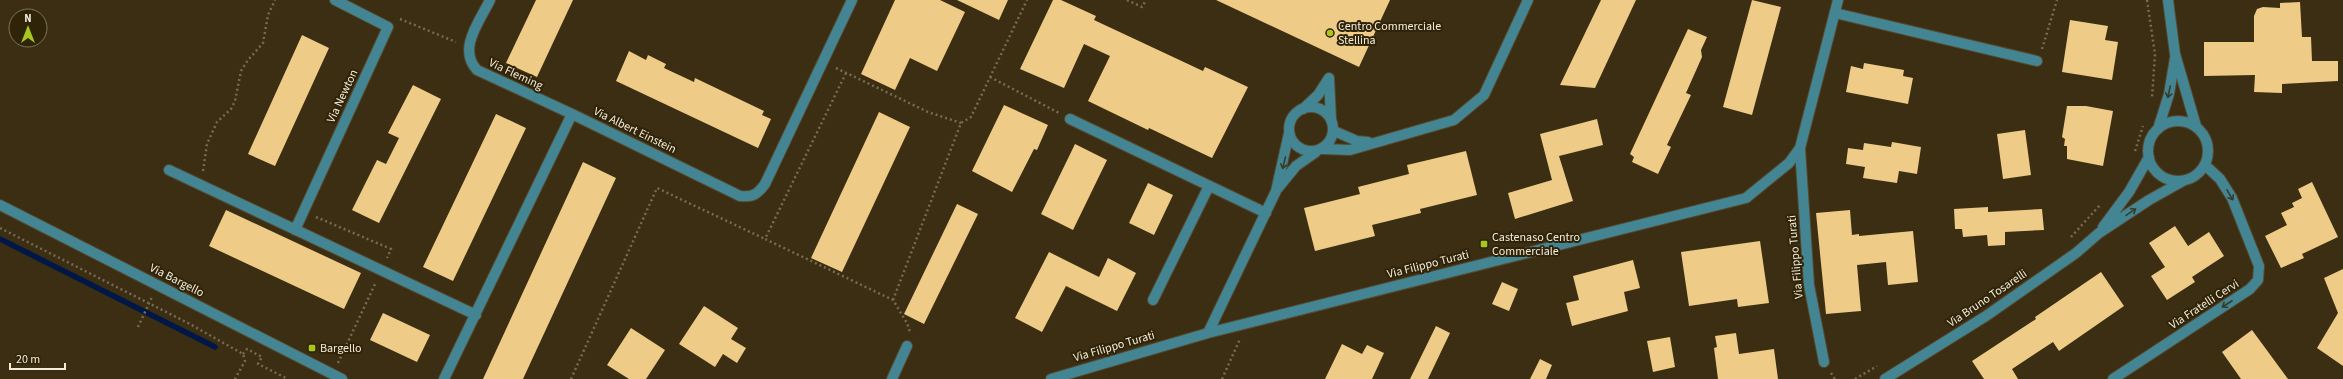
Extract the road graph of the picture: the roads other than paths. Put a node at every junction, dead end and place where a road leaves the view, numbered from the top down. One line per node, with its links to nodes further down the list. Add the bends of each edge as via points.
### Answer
1 (335, 0): 29 (street, Via Newton, via 388,27)
2 (490, 0): 11 (street, Via Fleming, via 468,46 470,62 477,70)
3 (852, 0): 11 (street, Via Albert Einstein, via 765,184 758,193 750,197 740,196)
4 (1528, 0): 18 (street, via 1484,95 1454,120)
5 (1838, 0): 7 (street, Via Filippo Turati)
6 (2168, 0): 8 (street)
7 (1835, 13): 9 (street); 19 (street, Via Filippo Turati)
8 (2175, 54): 14 (street); 15 (street, one-way to 15, via 2169,94)
9 (2037, 61)
10 (1303, 108): 13 (street, via 1316,107 1328,114); 13 (street, via 1318,94 1329,78); 17 (street, via 1292,119)
11 (572, 114): 32 (street)
12 (1070, 119): 25 (street)
13 (1331, 119): 16 (street)
14 (2196, 126): 15 (street, via 2176,121); 22 (street, via 2207,143 2209,153)
15 (2158, 129): 21 (street, via 2148,146)
16 (1334, 131): 18 (street, via 1357,141); 20 (street, via 1332,138)
17 (1289, 133): 20 (street, via 1296,146 1309,152); 26 (street, one-way to 26)
18 (1376, 142): 20 (street, via 1350,150)
19 (1800, 148): 33 (street, Via Filippo Turati, via 1789,163 1746,198); 35 (street, Via Filippo Turati, via 1809,286)
20 (1320, 150): 26 (street, via 1296,166)
21 (2149, 157): 24 (street, via 2152,166 2165,178); 30 (street, Via Bruno Tosarelli, via 2129,192)
22 (2205, 165): 24 (street, via 2200,173); 41 (street, Via Fratelli Cervi, one-way to 41, via 2220,179 2232,198 2258,266 2258,280 2250,289)
23 (170, 170): 29 (street)
24 (2183, 181): 30 (street, Via Bruno Tosarelli, one-way to 24)
25 (1209, 186): 28 (street); 31 (street)
26 (1276, 191): 28 (street)
27 (0, 205): 36 (street, Via Bargello)
28 (1266, 212): 33 (street)
29 (295, 230): 32 (street)
30 (2099, 233): 40 (street, Via Bruno Tosarelli, via 2076,253 1986,316)
31 (1152, 300)
32 (476, 315): 37 (street)
33 (1208, 333): 39 (street, Via Filippo Turati)
34 (907, 346): 38 (street)
35 (1824, 362)
36 (342, 379)
37 (444, 379)
38 (892, 379)
39 (1051, 379)
40 (1885, 379)
41 (2113, 379)

